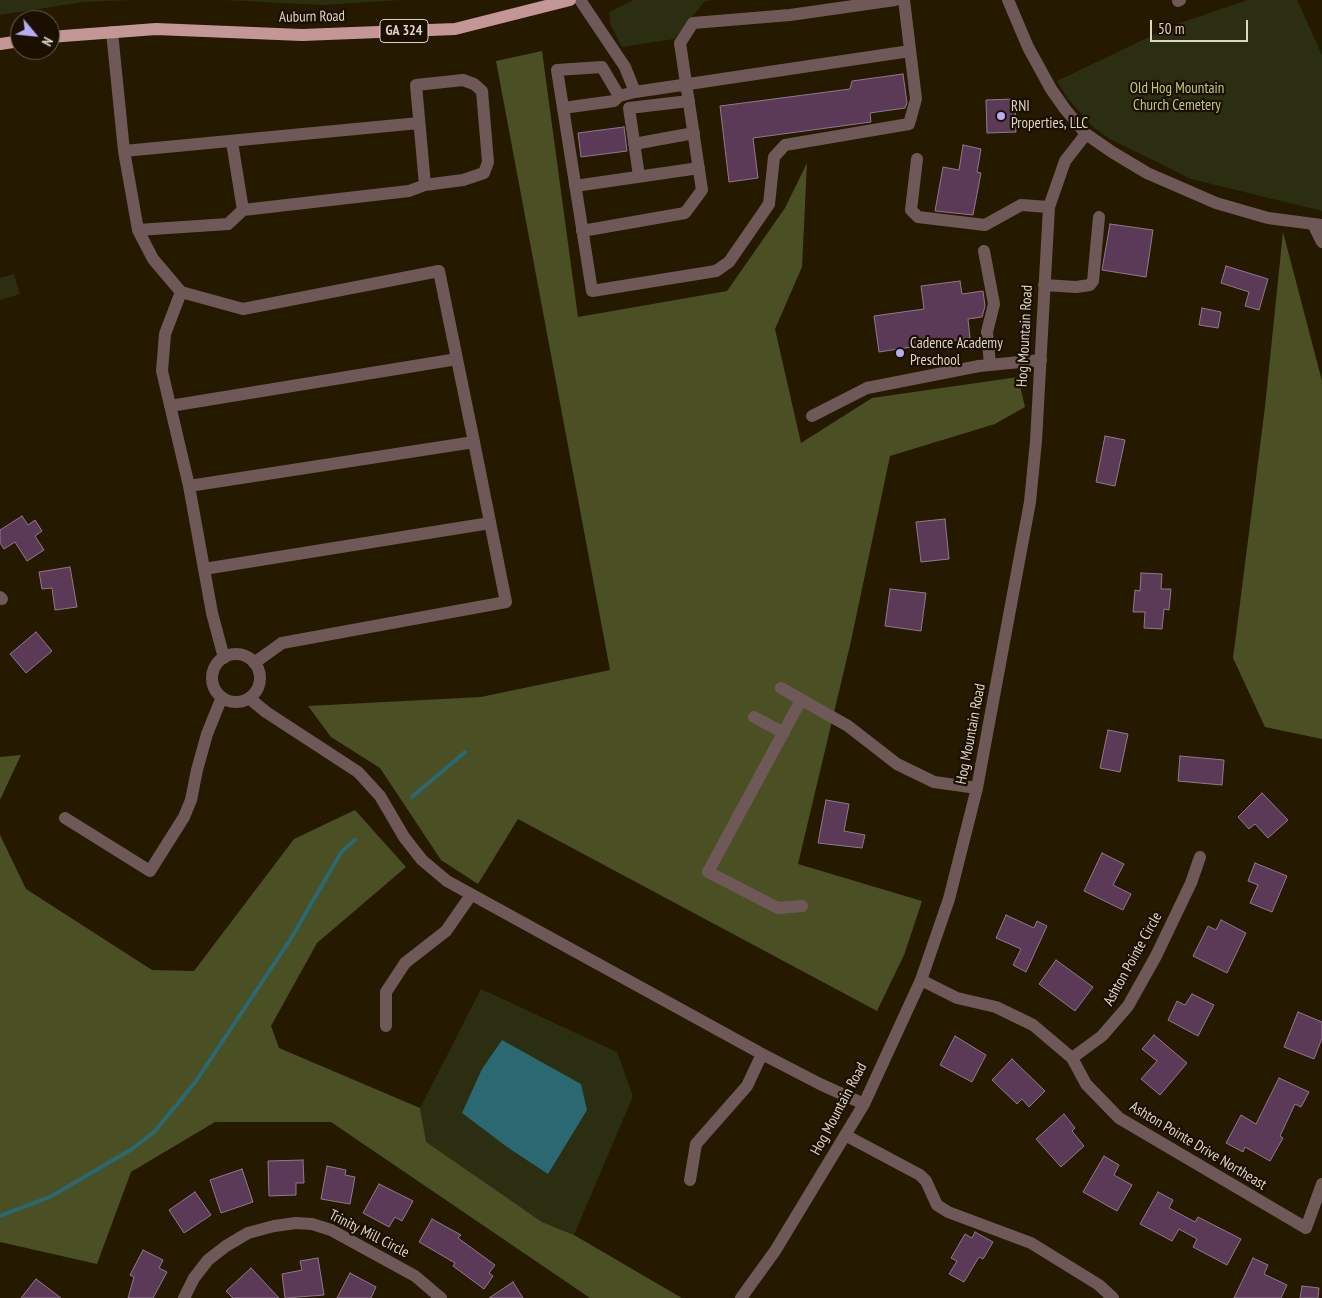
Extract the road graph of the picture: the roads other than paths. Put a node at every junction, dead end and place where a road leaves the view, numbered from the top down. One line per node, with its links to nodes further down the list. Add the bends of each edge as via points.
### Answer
1 (570, 0): 6 (main road, Auburn Road / GA 324, via 455,29 302,35 156,28)
2 (580, 0): 10 (street, via 625,67)
3 (895, 0): 9 (street, via 693,23 680,43)
4 (904, 0): 8 (street)
5 (1008, 0): 16 (street, via 1051,89)
6 (112, 32): 7 (main road, Auburn Road / GA 324); 19 (street)
7 (60, 36)
8 (910, 51): 9 (street); 30 (street, via 916,99 909,124 785,145 774,157 769,204 729,262 716,272 592,291)
9 (686, 84): 10 (street); 11 (street)
10 (627, 94): 12 (street, via 614,102); 12 (street, via 602,67 557,70); 13 (street)
11 (689, 101): 13 (street); 15 (street)
12 (563, 108): 24 (street)
13 (629, 108): 18 (street)
14 (419, 123): 17 (street); 23 (street); 23 (street, via 416,85 463,80 482,91 488,162 484,173 463,180)
15 (694, 133): 18 (street); 21 (street)
16 (1086, 134): 25 (street, Hog Mountain Road, via 1065,161); 28 (street, via 1148,173 1198,196 1268,218)
17 (232, 142): 19 (street); 26 (street)
18 (634, 144): 22 (street)
19 (124, 151): 29 (street)
20 (917, 159): 25 (street, via 911,210 918,217 985,225 1021,205)
21 (699, 168): 22 (street); 30 (street, via 702,190 684,214)
22 (639, 176): 24 (street)
23 (425, 185): 26 (street, via 409,191)
24 (575, 186): 30 (street)
25 (1049, 207): 33 (street, Hog Mountain Road)
26 (243, 210): 29 (street, via 228,224)
27 (1099, 217): 33 (street, via 1093,282 1076,287)
28 (1318, 225): 31 (street)
29 (138, 230): 34 (street, via 153,259)
30 (582, 232)
31 (1322, 242)
32 (984, 251): 37 (street, via 994,304 987,332)
33 (1044, 285): 36 (street, Hog Mountain Road)
34 (181, 292): 35 (street, via 243,309 438,271); 38 (street, via 165,334 162,371)
35 (457, 359): 38 (street); 40 (street)
36 (1041, 360): 37 (street); 52 (street, Hog Mountain Road, via 1030,502)
37 (990, 365): 39 (street, via 867,388)
38 (170, 406): 41 (street)
39 (812, 416)
40 (474, 442): 41 (street); 42 (street)
41 (190, 486): 43 (street)
42 (490, 523): 43 (street); 45 (street, via 506,602 282,643)
43 (204, 569): 44 (street)
44 (224, 658): 45 (street, via 236,654); 47 (street, via 213,673 214,688)
45 (254, 663): 48 (street, via 260,680)
46 (781, 688): 49 (street)
47 (222, 697): 48 (street, via 232,702); 53 (street, via 207,734 184,818 150,871)
48 (249, 698): 55 (street, via 358,772 380,796 422,860)
49 (802, 700): 51 (street); 52 (street, via 848,726 897,764 934,782)
50 (754, 717): 51 (street)
51 (784, 733): 56 (street, via 708,872 778,908)
52 (977, 788): 57 (street, Hog Mountain Road, via 949,899)
53 (65, 818)
54 (1200, 857): 60 (street, Ashton Pointe Circle, via 1156,956 1128,1006 1102,1036)
55 (471, 895): 58 (street, via 446,931 405,962 390,985 386,992); 59 (street)
56 (802, 906)
57 (921, 980): 60 (street, Ashton Pointe Drive Northeast, via 957,998 996,1007 1033,1025); 61 (street, Hog Mountain Road)
58 (386, 1026)
59 (762, 1054): 61 (street); 63 (street, via 747,1086 696,1144)
60 (1072, 1058): 64 (street, Ashton Pointe Drive Northeast, via 1086,1084 1119,1118 1306,1228)
61 (864, 1104): 62 (street, Hog Mountain Road)
62 (845, 1135): 67 (street, Hog Mountain Road, via 775,1251); 68 (street, via 920,1175 937,1205 948,1212 1031,1243 1099,1285)
63 (690, 1180)
64 (1322, 1184)
65 (184, 1298): 66 (street, Trinity Mill Circle, via 203,1266 226,1246 248,1233 296,1223 331,1230 415,1276)
66 (441, 1298)
67 (741, 1298)
68 (1113, 1298)

